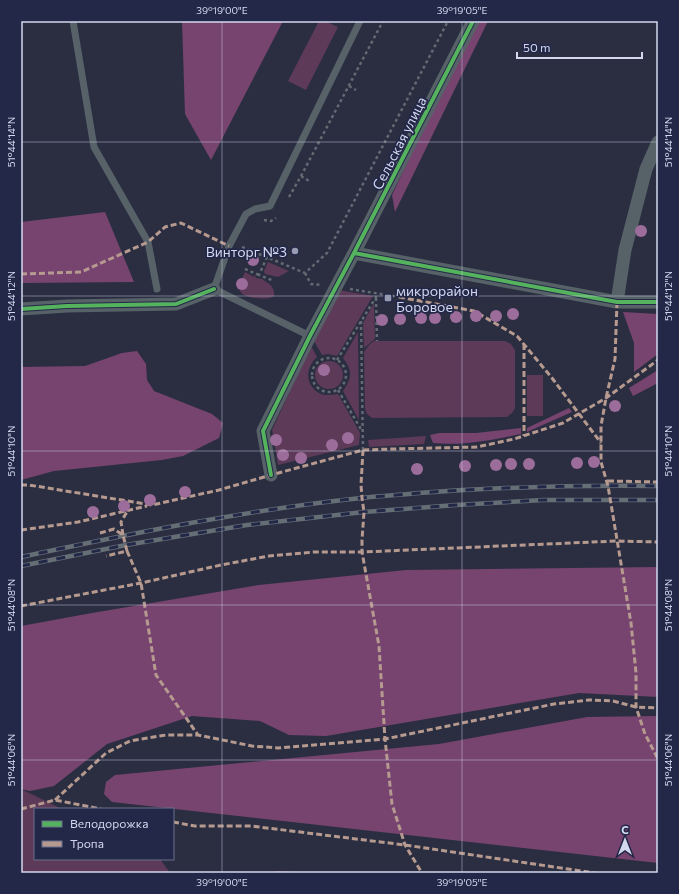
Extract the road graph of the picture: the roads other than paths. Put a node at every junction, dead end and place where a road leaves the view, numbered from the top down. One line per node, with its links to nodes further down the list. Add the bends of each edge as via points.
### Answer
1 (73, 21): 6 (lane, via 94,147 148,242)
2 (360, 21): 7 (lane, via 270,206 246,214 229,246)
3 (473, 21): 5 (street, Сельская улица)
4 (658, 142): 8 (street, via 646,169 625,250)
5 (354, 253): 8 (street); 11 (street, Сельская улица)
6 (157, 289)
7 (214, 289): 10 (street, via 176,304); 11 (lane)
8 (617, 302): 9 (street)
9 (658, 302)
10 (21, 309)
11 (310, 336): 12 (street, Сельская улица, via 263,431)
12 (271, 475)

